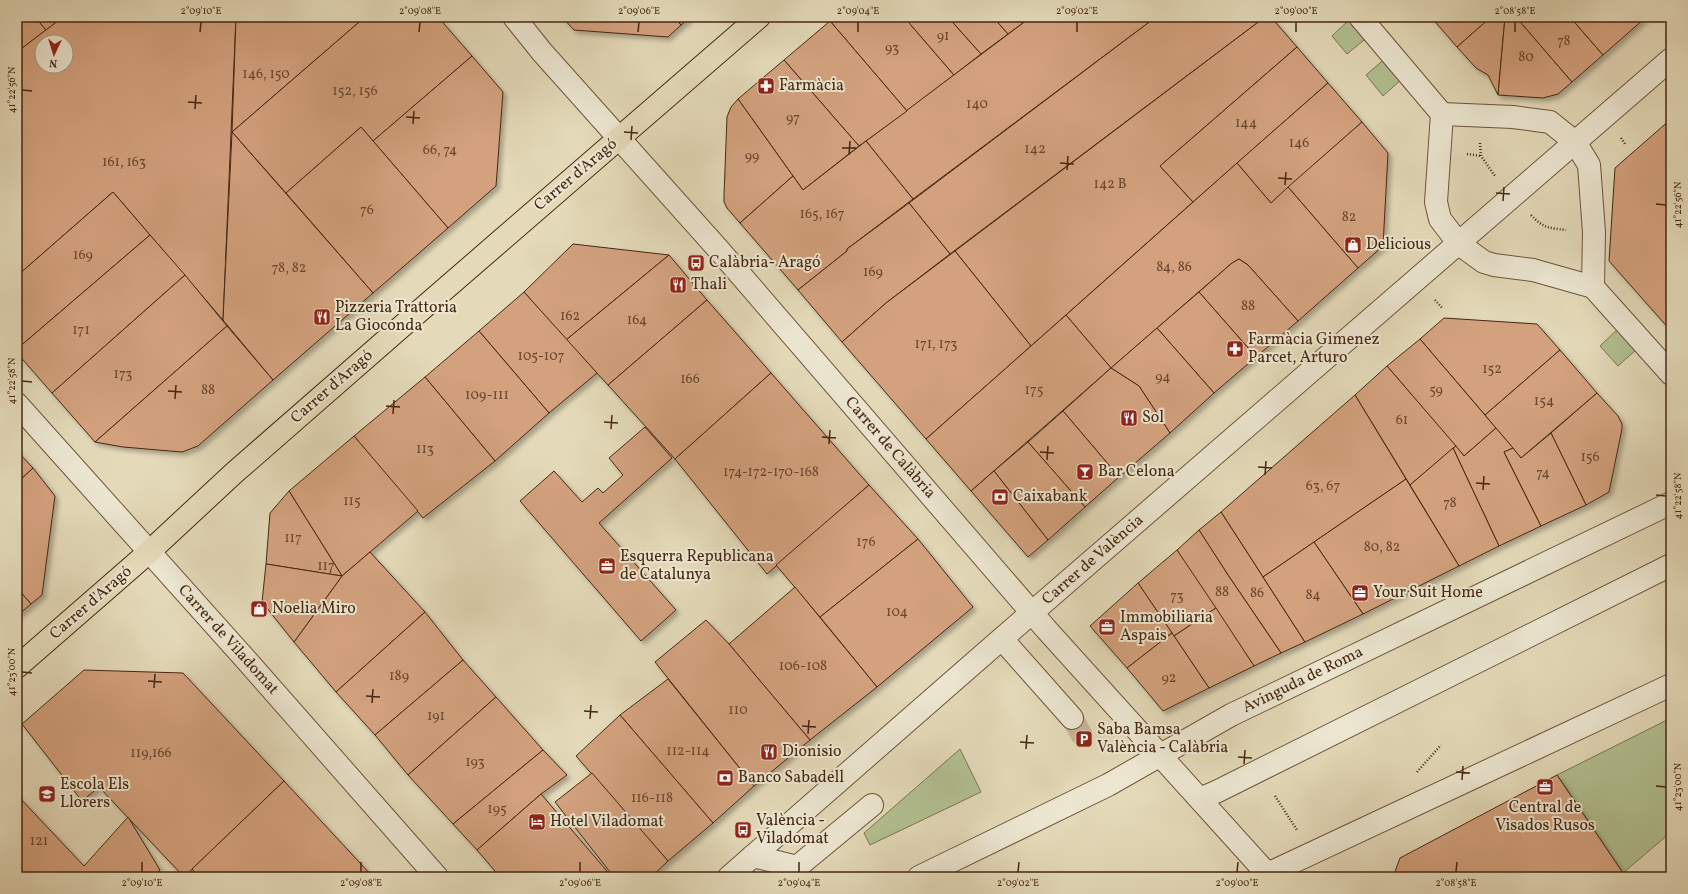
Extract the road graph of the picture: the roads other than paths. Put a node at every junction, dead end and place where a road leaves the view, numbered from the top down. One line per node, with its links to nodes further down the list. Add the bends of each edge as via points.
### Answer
1 (514, 17): 6 (street, Carrer de Calàbria)
2 (759, 17): 6 (main road, Carrer d'Aragó)
3 (1360, 17): 5 (street)
4 (1671, 59): 7 (street, Carrer de València)
5 (1442, 114): 7 (street, via 1512,117 1550,122); 8 (street, via 1436,202 1440,219)
6 (619, 138): 13 (main road, Carrer d'Aragó, via 234,473); 15 (street, Carrer de Calàbria)
7 (1575, 142): 8 (street, Carrer de València); 9 (street, via 1589,165 1594,232)
8 (1459, 244): 9 (street, via 1484,262 1533,270); 15 (street, Carrer de València)
9 (1592, 287): 10 (street)
10 (1671, 374)
11 (17, 404): 13 (street, Carrer de Viladomat)
12 (1671, 503): 20 (street, Avinguda de Roma, via 1230,715)
13 (149, 552): 17 (main road, Carrer d'Aragó); 25 (street, Carrer de Viladomat)
14 (1671, 565): 21 (street)
15 (1033, 612): 16 (street, Carrer de València); 20 (street, Carrer de Calàbria)
16 (1002, 639): 19 (street); 23 (street, Carrer de València)
17 (17, 667)
18 (1671, 685): 24 (street)
19 (1072, 718)
20 (1161, 756): 21 (street, Carrer de Calàbria); 27 (street, Avinguda de Roma, via 1108,785)
21 (1200, 799): 24 (street, Carrer de Calàbria)
22 (872, 805): 23 (street, via 797,867)
23 (753, 856): 26 (street, Carrer de València)
24 (1266, 876)
25 (437, 877)
26 (730, 877)
27 (919, 877)

